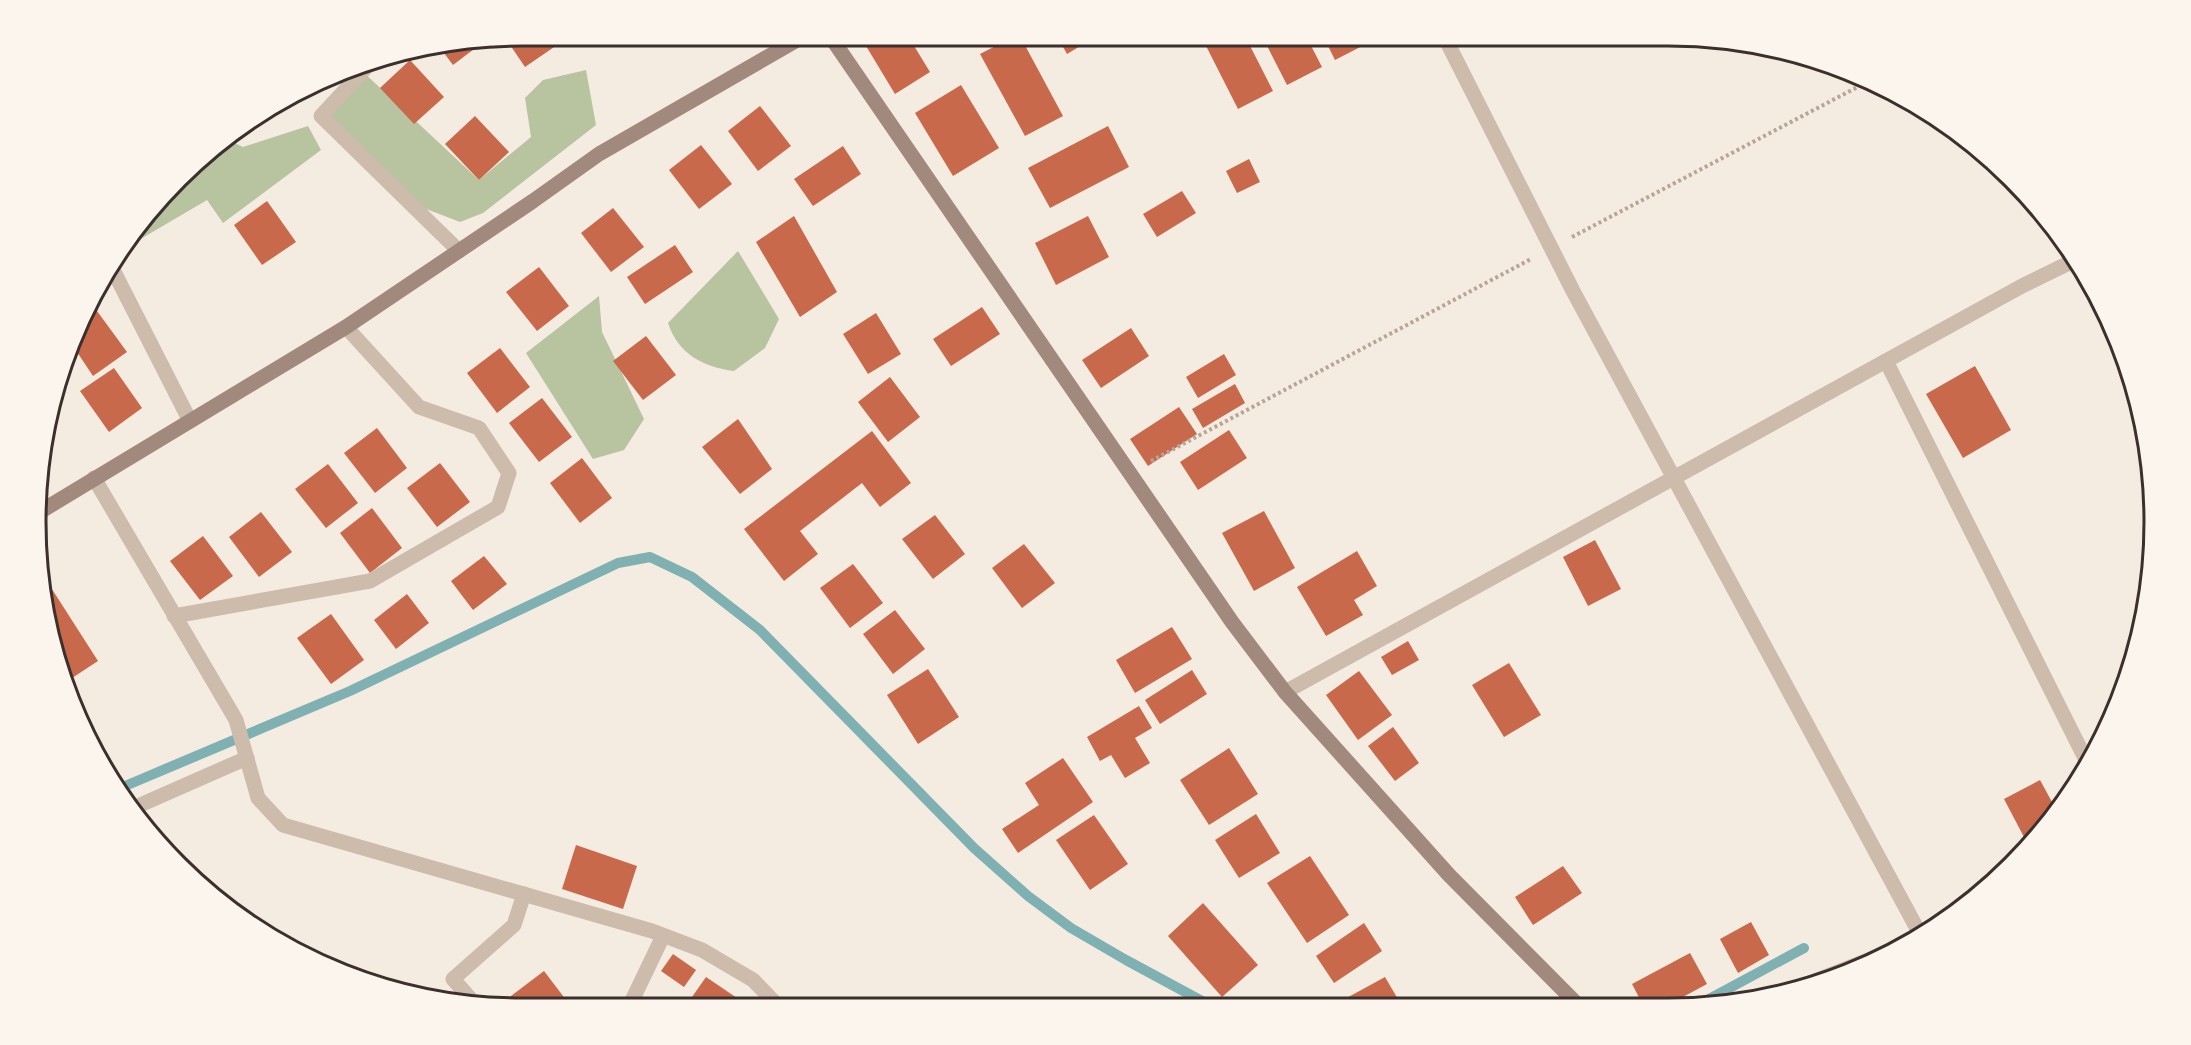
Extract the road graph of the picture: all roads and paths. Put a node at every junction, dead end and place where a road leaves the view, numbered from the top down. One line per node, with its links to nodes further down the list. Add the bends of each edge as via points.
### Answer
1 (787, 46): 7 (street, via 599,154)
2 (837, 46): 13 (street)
3 (1449, 46): 6 (street)
4 (358, 76): 7 (street, via 321,116)
5 (1859, 86): 6 (path)
6 (1551, 248): 13 (path); 15 (street)
7 (459, 251): 10 (street)
8 (2068, 264): 11 (street)
9 (116, 275): 12 (street)
10 (346, 327): 12 (street); 17 (street, via 419,406 479,428 509,473 498,507 370,581)
11 (1886, 362): 15 (street); 19 (street)
12 (190, 421): 14 (street)
13 (1129, 473): 18 (street)
14 (94, 478): 16 (street); 17 (street)
15 (1673, 479): 18 (street); 23 (street)
16 (47, 508)
17 (174, 616): 20 (street, via 236,720)
18 (1285, 692): 28 (street, via 1449,875)
19 (2084, 755)
20 (247, 758): 21 (street); 22 (street, via 258,798 283,825)
21 (140, 805)
22 (524, 894): 24 (street); 25 (street, via 514,925 453,979)
23 (1917, 928)
24 (663, 936): 26 (street); 27 (street, via 702,950 753,980)
25 (467, 995)
26 (632, 998)
27 (770, 998)
28 (1571, 998)

